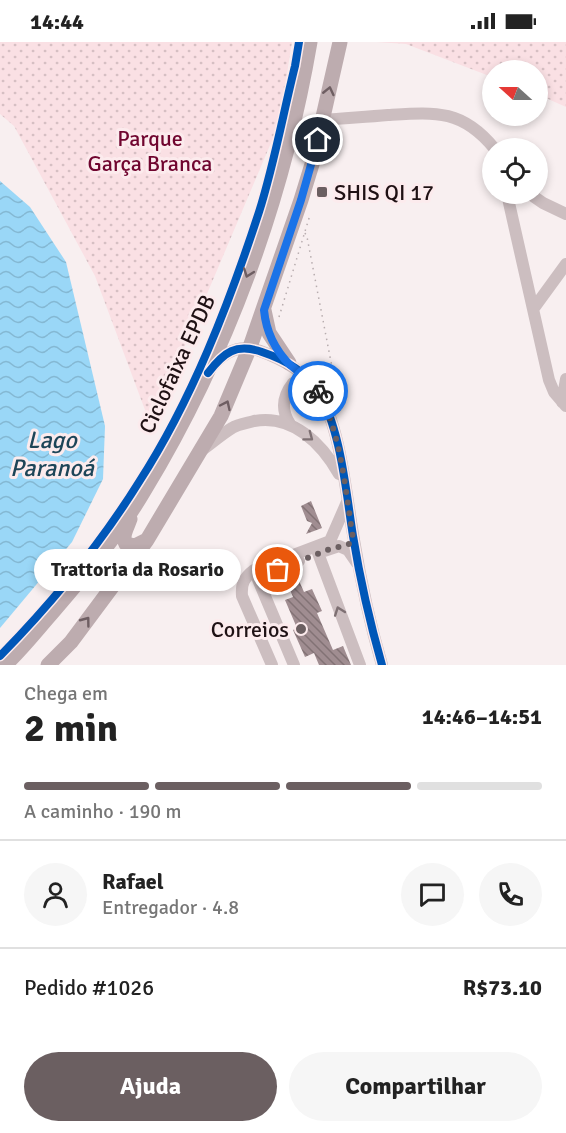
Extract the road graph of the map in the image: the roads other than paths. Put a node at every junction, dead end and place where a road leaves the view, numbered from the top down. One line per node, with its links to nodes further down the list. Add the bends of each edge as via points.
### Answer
1 (310, 42): 5 (main road, via 300,102)
2 (340, 42): 3 (main road, one-way to 2)
3 (323, 120): 4 (street, via 439,113 465,123); 8 (main road)
4 (485, 138)
5 (276, 192): 8 (main road, via 277,200 285,207); 10 (main road)
6 (509, 204): 13 (street)
7 (543, 204): 9 (street)
8 (306, 206): 11 (main road)
9 (566, 214)
10 (268, 218): 11 (main road, via 286,216); 17 (main road, one-way to 17)
11 (298, 231): 14 (main road)
12 (566, 264): 13 (street)
13 (534, 309): 20 (street, via 549,380)
14 (264, 310): 15 (main road); 16 (main road, via 269,333)
15 (250, 347): 16 (street); 17 (street, via 224,355); 22 (main road, one-way to 15, via 221,416)
16 (289, 363): 18 (street)
17 (208, 372): 24 (main road)
18 (306, 378): 21 (street, via 293,383 282,407); 23 (street, via 325,405)
19 (566, 379): 20 (street)
20 (564, 404)
21 (290, 424): 22 (street, via 260,420 233,426); 23 (street, one-way to 23, via 329,456)
22 (201, 451): 27 (main road)
23 (344, 484): 25 (street)
24 (144, 492): 27 (main road, via 123,540 132,546); 32 (main road, via 77,584)
25 (347, 501): 26 (street); 28 (street)
26 (353, 538): 28 (street, via 349,544); 30 (street)
27 (147, 540): 33 (main road, one-way to 27, via 71,642)
28 (336, 542): 29 (street); 30 (street); 31 (street)
29 (318, 553): 31 (street); 36 (street, one-way to 29)
30 (358, 565): 37 (street)
31 (256, 574): 34 (street, via 245,577 242,596); 35 (street)
32 (5, 665)
33 (48, 665)
34 (272, 665)
35 (294, 665)
36 (360, 665)
37 (380, 665)

